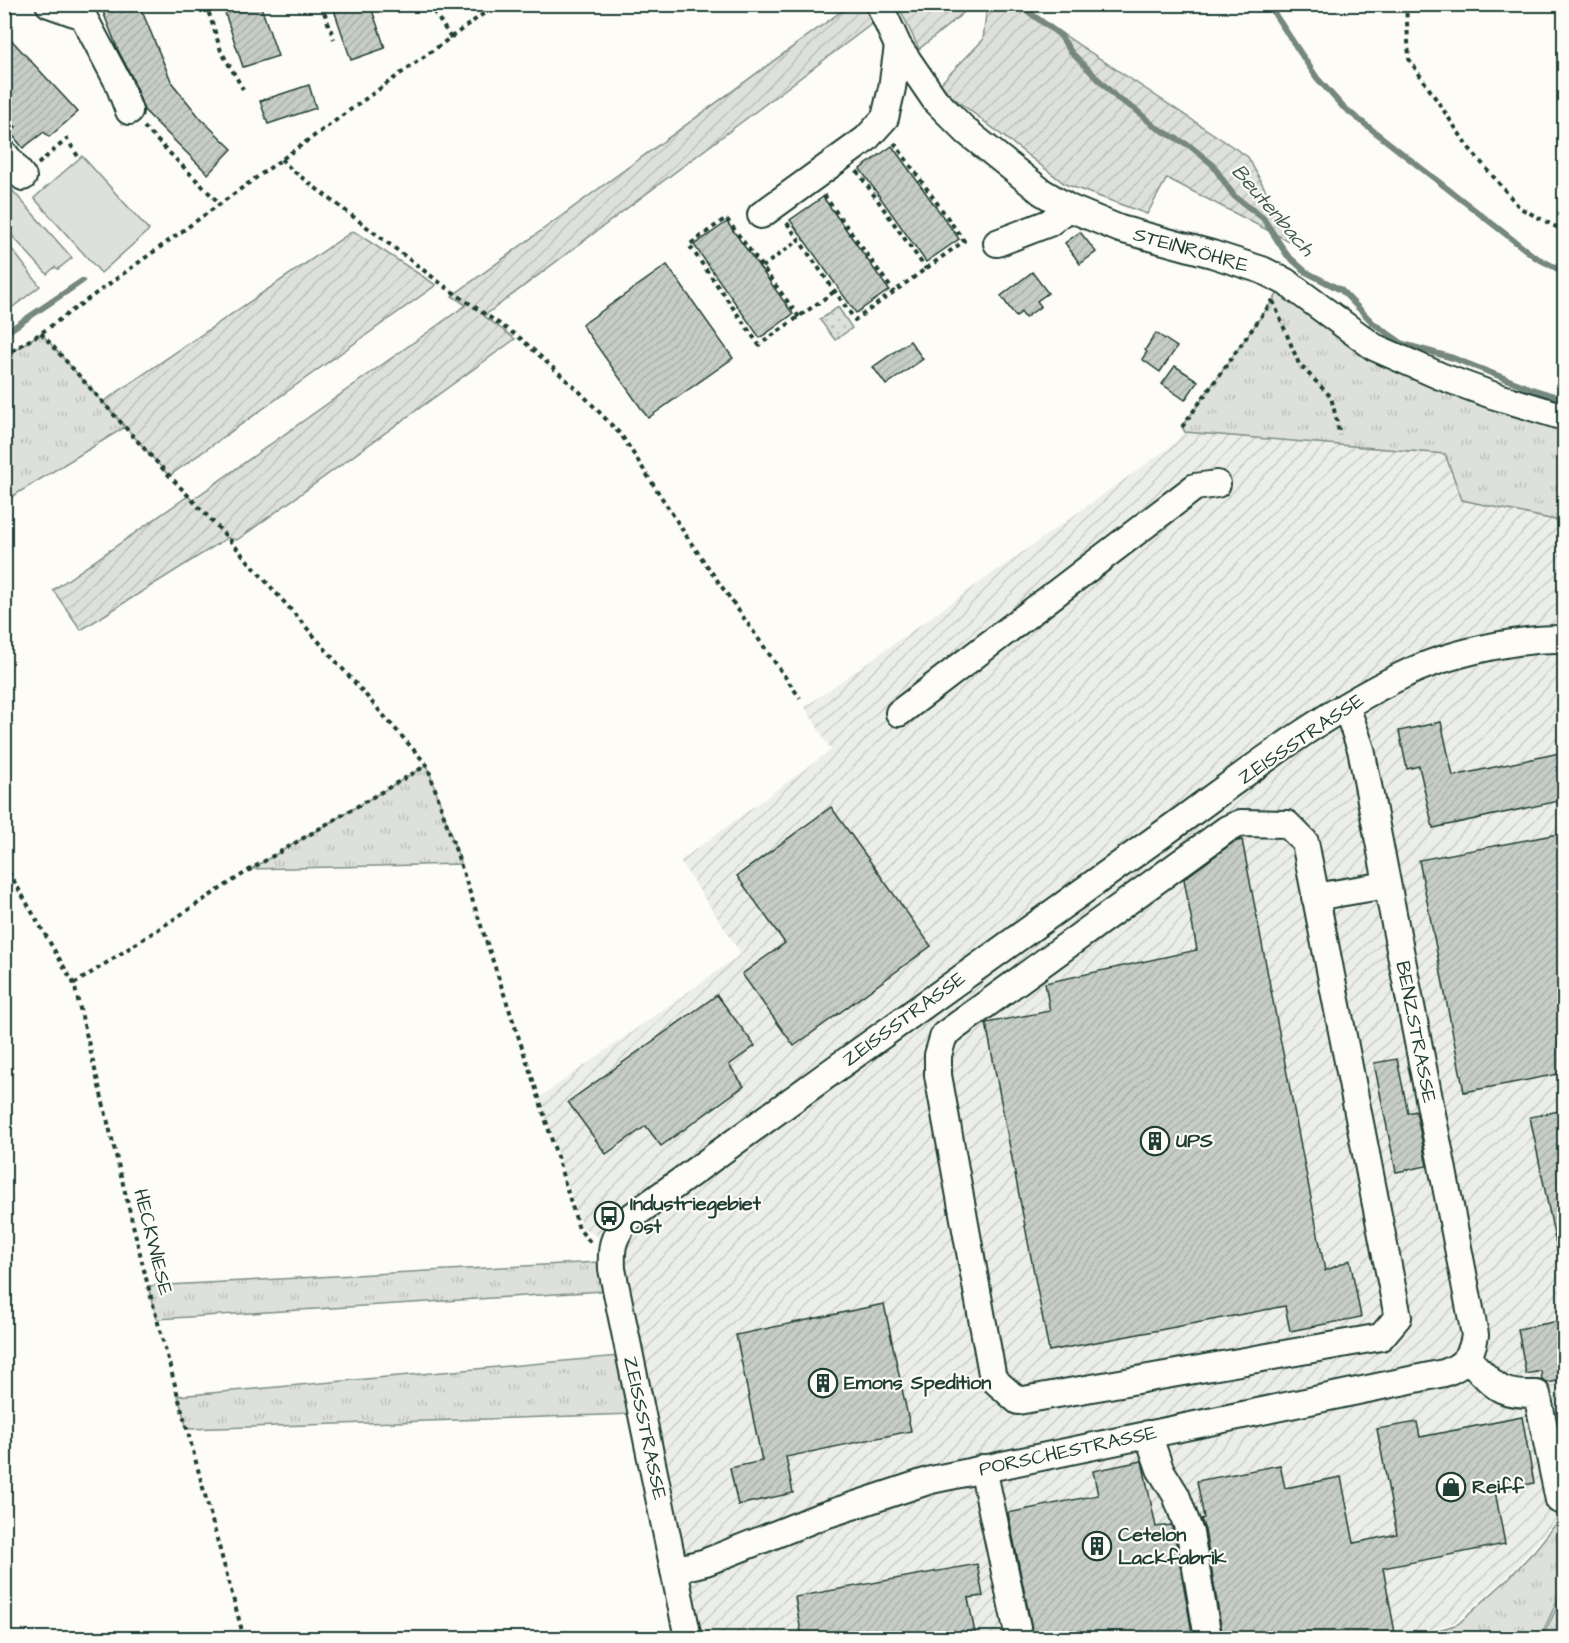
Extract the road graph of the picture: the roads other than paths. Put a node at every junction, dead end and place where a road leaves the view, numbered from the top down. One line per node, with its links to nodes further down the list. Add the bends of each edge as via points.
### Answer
1 (49, 4): 4 (street, via 83,16)
2 (879, 4): 3 (street, STEINRÖHRE)
3 (898, 46): 7 (street, STEINRÖHRE, via 935,100 967,132 1042,192); 8 (street, via 885,118 866,139)
4 (129, 111)
5 (4, 153): 6 (street)
6 (23, 177)
7 (1069, 208): 9 (street, via 1049,223); 10 (street, STEINRÖHRE, via 1120,229 1262,270 1279,291 1374,347 1440,376)
8 (768, 210)
9 (997, 243)
10 (1564, 417)
11 (1217, 484): 14 (street, via 1195,487)
12 (1564, 639): 13 (street, ZEISSSTRASSE, via 1508,644 1456,656 1404,674)
13 (1346, 706): 15 (street, BENZSTRASSE, via 1361,749); 21 (street, ZEISSSTRASSE, via 963,976 627,1220 616,1233 612,1269)
14 (899, 713)
15 (1387, 885): 16 (street); 17 (street, BENZSTRASSE, via 1474,1335)
16 (1315, 897): 16 (street, via 1398,1317 1381,1336 1018,1401 993,1379 938,1076 938,1055 944,1035 1227,829 1241,823 1287,824 1299,833 1305,842)
17 (1468, 1359): 18 (street, PORSCHESTRASSE, via 1444,1373); 20 (street, via 1500,1390 1537,1394)
18 (1148, 1434): 19 (street, PORSCHESTRASSE); 24 (street, via 1190,1533)
19 (983, 1468): 21 (street, PORSCHESTRASSE, via 931,1480 819,1517 706,1562); 23 (street)
20 (1559, 1500)
21 (674, 1570): 22 (street, ZEISSSTRASSE)
22 (688, 1638)
23 (1019, 1638)
24 (1208, 1638)

